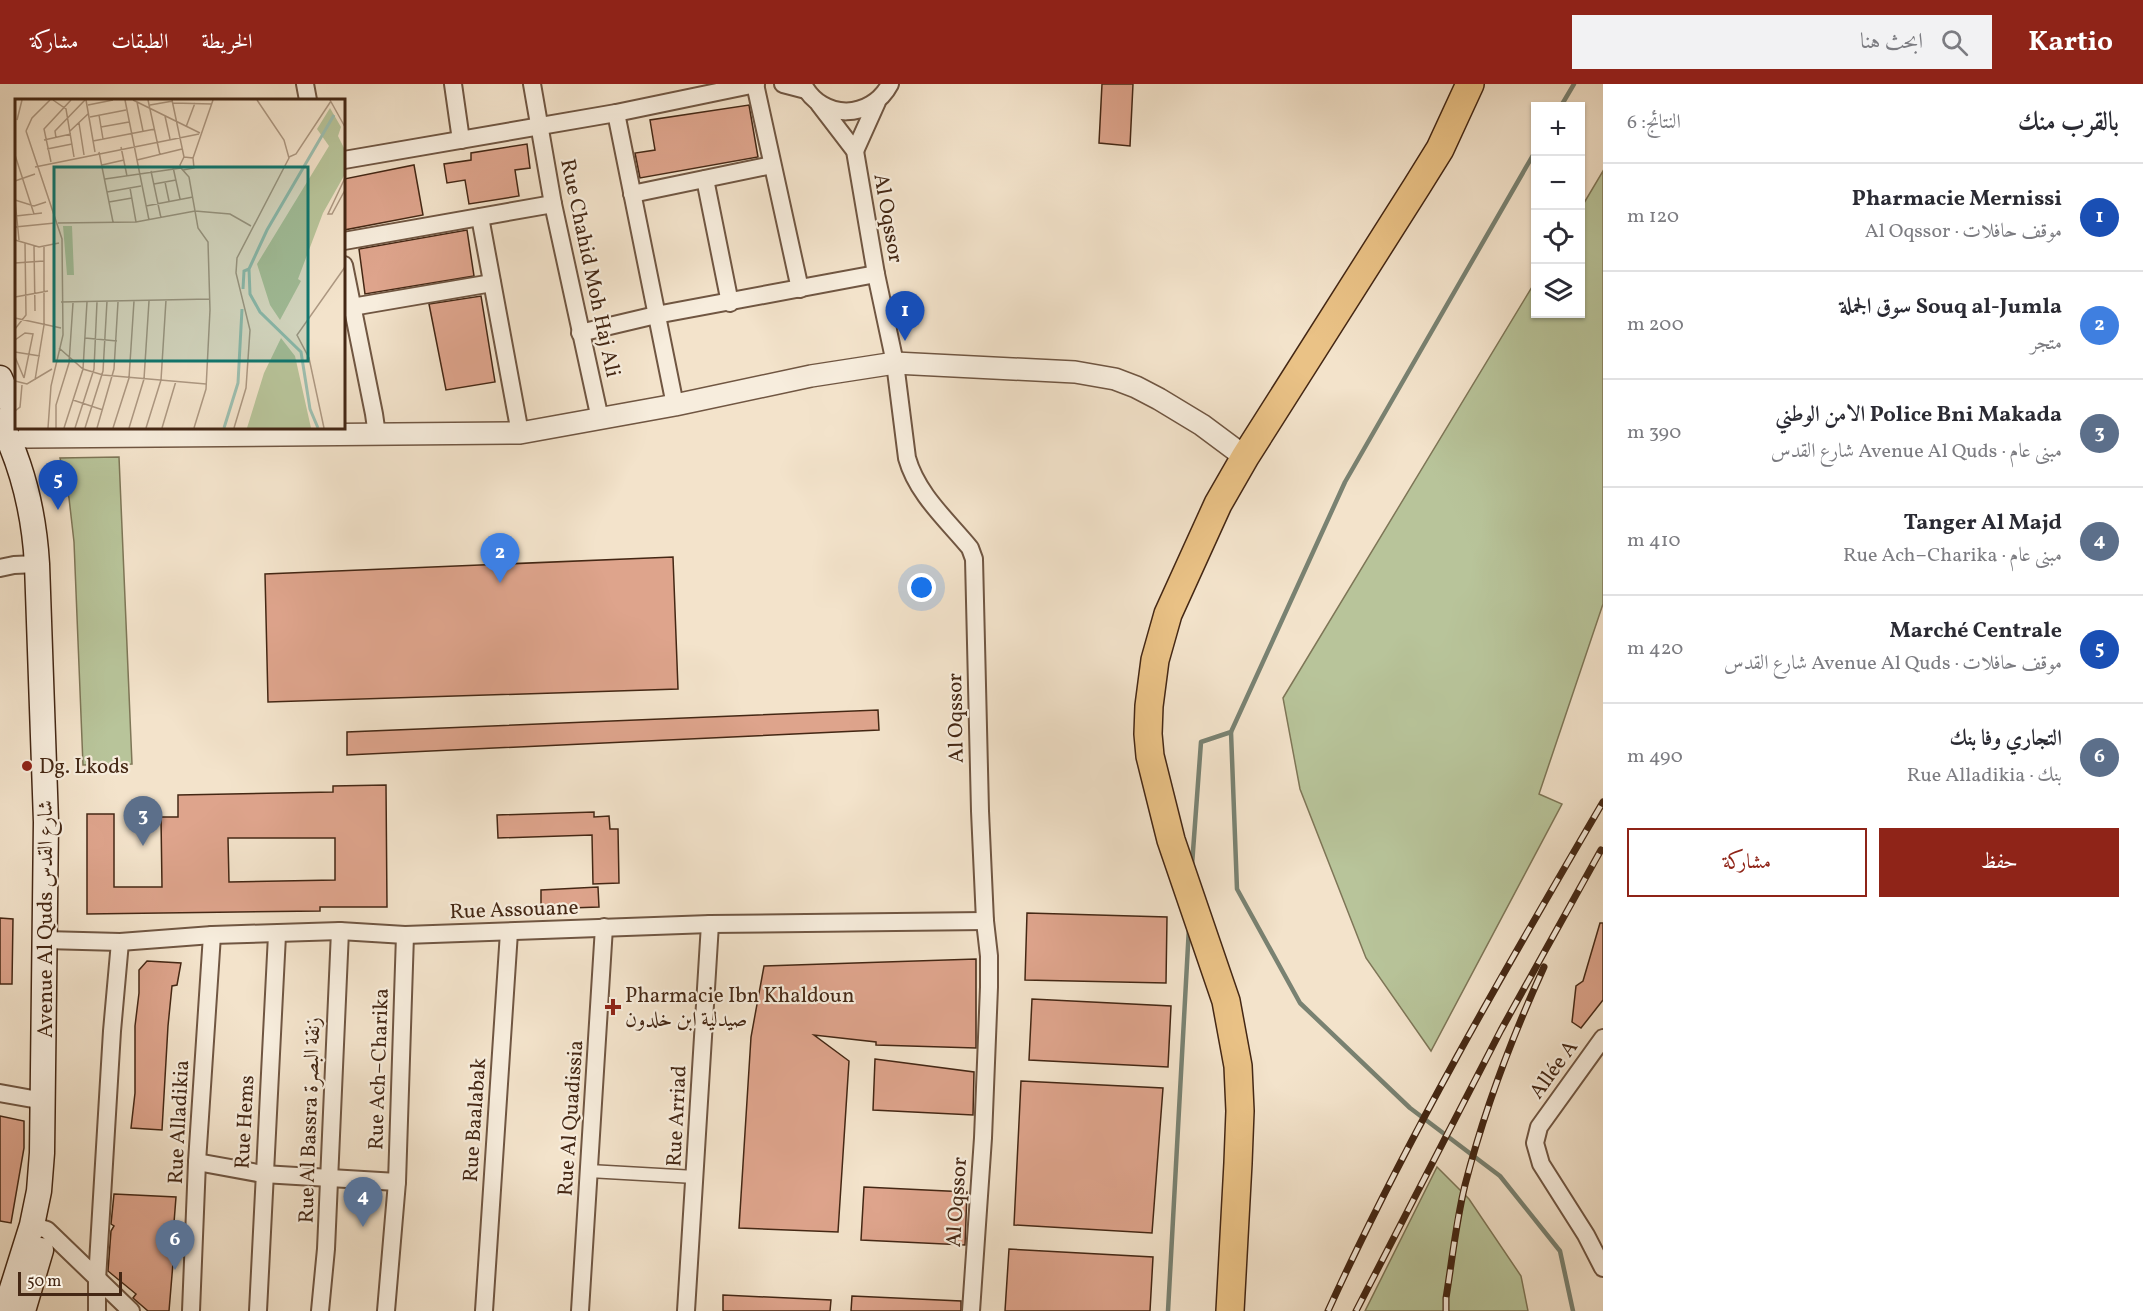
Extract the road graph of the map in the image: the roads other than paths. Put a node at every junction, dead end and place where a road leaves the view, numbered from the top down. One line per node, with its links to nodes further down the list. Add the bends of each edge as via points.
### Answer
1 (305, 84): 9 (street)
2 (453, 84): 14 (street)
3 (532, 84): 13 (street, Rue Chahid Moh Haj Ali)
4 (755, 84): 12 (street); 17 (street)
5 (783, 84): 8 (street)
6 (890, 84): 10 (street, Al Oqssor)
7 (1470, 84): 39 (main road, via 1440,148)
8 (805, 87): 11 (street, Al Oqssor)
9 (309, 99)
10 (877, 102): 11 (street, via 848,112); 15 (street, Al Oqssor)
11 (819, 104): 15 (street, Al Oqssor)
12 (616, 112): 13 (street); 19 (street)
13 (539, 125): 14 (street); 20 (street, Rue Chahid Moh Haj Ali)
14 (461, 140): 16 (street)
15 (855, 151): 24 (street, Al Oqssor)
16 (345, 160)
17 (772, 165): 18 (street); 26 (street)
18 (705, 179): 19 (street); 27 (street)
19 (632, 194): 29 (street)
20 (553, 204): 21 (street); 30 (street, Rue Chahid Moh Haj Ali)
21 (480, 217): 22 (street); 25 (street)
22 (345, 241)
23 (345, 270): 28 (street)
24 (876, 274): 26 (street); 31 (street, Al Oqssor)
25 (492, 283): 28 (street); 37 (street)
26 (800, 289): 27 (street)
27 (730, 303): 29 (street)
28 (352, 307): 38 (street)
29 (657, 315): 30 (street); 33 (street)
30 (580, 333): 35 (street, Rue Chahid Moh Haj Ali)
31 (895, 363): 33 (street); 39 (street, via 1075,372 1115,379 1159,399); 42 (street, Al Oqssor, via 910,471 973,554)
32 (0, 378): 34 (main road)
33 (675, 405): 35 (street)
34 (15, 413)
35 (600, 419): 37 (street)
36 (12, 433): 38 (street); 40 (main road, Avenue Al Quds شارع القدس, via 34,522); 50 (main road, Avenue Al Quds شارع القدس, via 44,495 53,568 62,821)
37 (520, 433): 38 (street)
38 (377, 435)
39 (1245, 457): 76 (main road, via 1218,504 1168,614 1155,660 1148,734 1171,840 1226,1001 1238,1066 1240,1112)
40 (37, 564): 41 (street); 50 (main road, Avenue Al Quds شارع القدس)
41 (0, 568)
42 (985, 921): 43 (street, Rue Assouane); 75 (street, Al Oqssor, via 989,998)
43 (710, 924): 44 (street, Rue Assouane); 58 (street, Rue Arriad)
44 (604, 927): 46 (street, Rue Assouane); 56 (street, Rue Al Quadissia)
45 (340, 931): 48 (street, Rue Assouane); 49 (street, Rue Assouane); 59 (street, Rue Al Bassra زنقة البصرة)
46 (509, 932): 49 (street, Rue Assouane); 72 (street, Rue Baalabak)
47 (212, 935): 48 (street, Rue Assouane); 51 (street, Rue Assouane); 55 (street, Rue Alladikia)
48 (277, 935): 57 (street, Rue Hems)
49 (405, 935): 60 (street, Rue Ach–Charika)
50 (53, 940): 51 (street, Rue Assouane); 54 (main road, Avenue Al Quds شارع القدس); 61 (main road, Avenue Al Quds شارع القدس, via 58,1144 54,1195)
51 (120, 942): 63 (street)
52 (1603, 1038): 62 (street, Allée A, via 1539,1127 1535,1143 1541,1164)
53 (0, 1093): 54 (street)
54 (44, 1101): 61 (main road, Avenue Al Quds شارع القدس)
55 (197, 1162): 57 (street); 68 (street, Rue Alladikia)
56 (589, 1171): 58 (street); 73 (street, Rue Al Quadissia)
57 (263, 1174): 59 (street); 69 (street, Rue Hems)
58 (695, 1177): 74 (street, Rue Arriad)
59 (329, 1178): 60 (street); 70 (street, Rue Al Bassra زنقة البصرة)
60 (397, 1182): 71 (street, Rue Ach–Charika)
61 (39, 1228): 63 (street); 64 (main road, Avenue Al Quds شارع القدس); 65 (main road, Avenue Al Quds شارع القدس)
62 (1603, 1268)
63 (97, 1280): 66 (street); 67 (street)
64 (5, 1311)
65 (23, 1311)
66 (97, 1311)
67 (131, 1311)
68 (191, 1311)
69 (258, 1311)
70 (321, 1311)
71 (386, 1311)
72 (484, 1311)
73 (580, 1311)
74 (686, 1311)
75 (971, 1311)
76 (1230, 1311)

